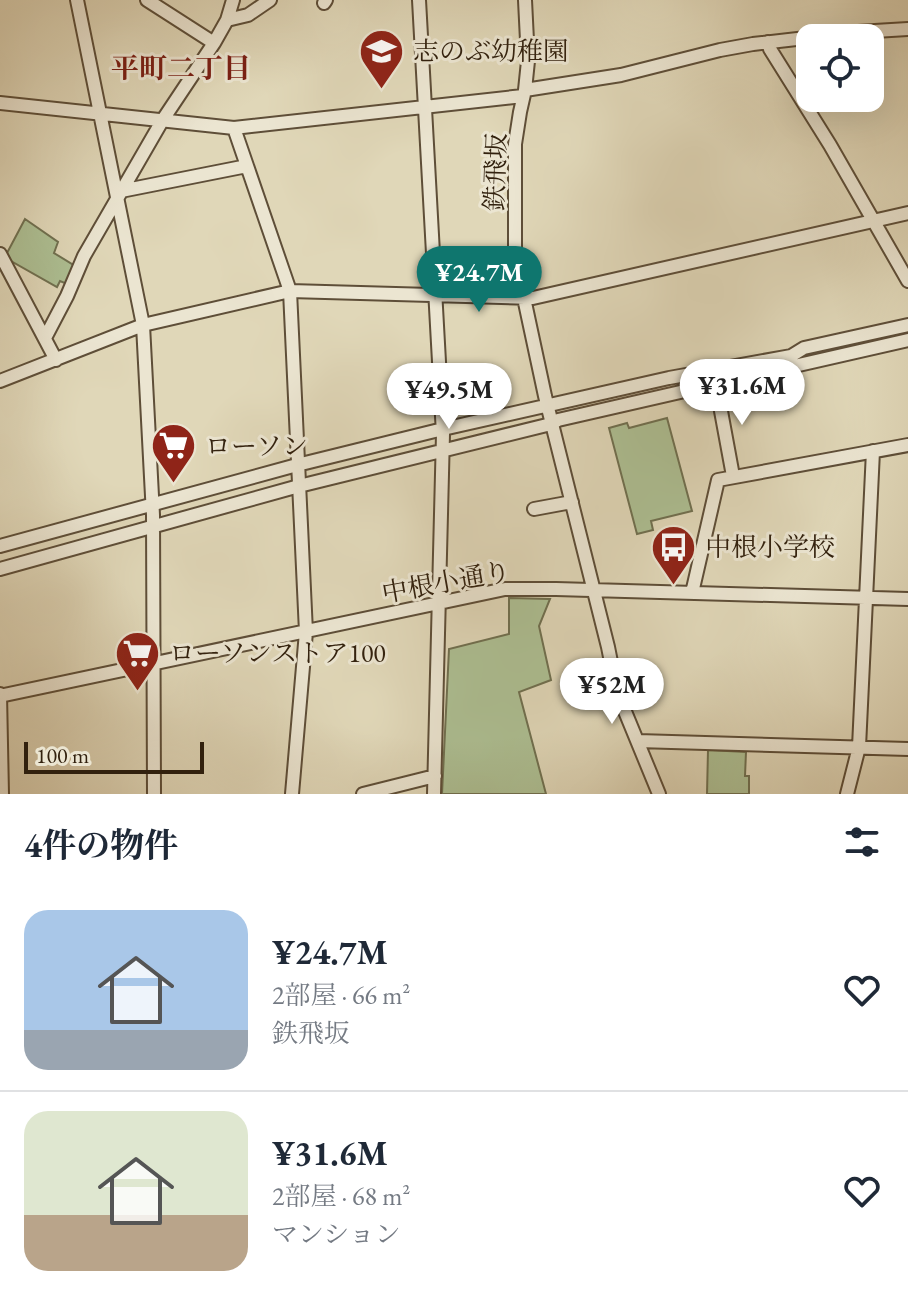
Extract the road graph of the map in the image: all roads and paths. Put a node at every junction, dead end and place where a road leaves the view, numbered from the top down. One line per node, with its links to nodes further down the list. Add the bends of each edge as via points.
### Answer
1 (77, 0): 15 (street)
2 (147, 0): 10 (street)
3 (233, 0): 7 (street)
4 (270, 0): 7 (street, via 248,15)
5 (419, 0): 14 (street)
6 (525, 0): 12 (street, 鉄飛坂)
7 (227, 20): 10 (street)
8 (908, 29): 9 (street)
9 (768, 42): 12 (street); 21 (street)
10 (214, 43): 16 (street)
11 (0, 88): 13 (street)
12 (524, 93): 14 (street); 26 (street, 鉄飛坂, via 515,144 515,256)
13 (2, 103): 15 (street)
14 (423, 107): 17 (street); 25 (street)
15 (101, 114): 16 (street); 19 (street)
16 (162, 121): 17 (street); 19 (street)
17 (234, 128): 18 (street)
18 (247, 166): 19 (street); 24 (street)
19 (120, 194): 27 (street); 29 (street)
20 (908, 213): 21 (street)
21 (872, 221): 23 (street); 26 (street)
22 (0, 254): 29 (street)
23 (908, 281)
24 (290, 291): 25 (street); 27 (street); 38 (street)
25 (436, 294): 26 (street); 35 (street)
26 (523, 297): 34 (street, 鉄飛坂)
27 (143, 325): 31 (street); 43 (street)
28 (908, 325): 34 (street, via 804,348 791,356 669,378)
29 (45, 338): 31 (street)
30 (908, 340): 33 (street)
31 (56, 360): 32 (street)
32 (0, 381)
33 (716, 384): 34 (street, via 558,420); 39 (street)
34 (549, 414): 35 (street); 35 (street); 41 (street, 鉄飛坂)
35 (443, 440): 38 (street); 40 (street); 50 (street)
36 (908, 445): 37 (street)
37 (873, 451): 39 (street); 48 (street)
38 (298, 467): 40 (street); 43 (street)
39 (733, 476): 47 (street, via 718,480)
40 (299, 484): 43 (street); 51 (street)
41 (572, 502): 42 (street); 46 (street, 鉄飛坂)
42 (534, 509)
43 (153, 515): 44 (street); 45 (street); 52 (street)
44 (0, 546)
45 (0, 569)
46 (593, 590): 47 (street, 中根小通り); 50 (street, 中根小通り, via 505,589); 54 (street, 鉄飛坂, via 617,692)
47 (692, 593): 48 (street, 中根小通り)
48 (867, 598): 49 (street, 中根小通り); 55 (street)
49 (908, 599)
50 (439, 604): 51 (street, 中根小通り); 57 (street)
51 (306, 632): 52 (street, 中根小通り); 60 (street)
52 (154, 664): 53 (street, 中根小通り); 59 (street)
53 (0, 695): 58 (street)
54 (638, 741): 55 (street); 63 (street, 鉄飛坂)
55 (859, 747): 56 (street); 64 (street)
56 (908, 749)
57 (435, 776): 61 (street); 62 (street)
58 (2, 794)
59 (154, 794)
60 (292, 794)
61 (363, 794)
62 (434, 794)
63 (659, 794)
64 (847, 794)

